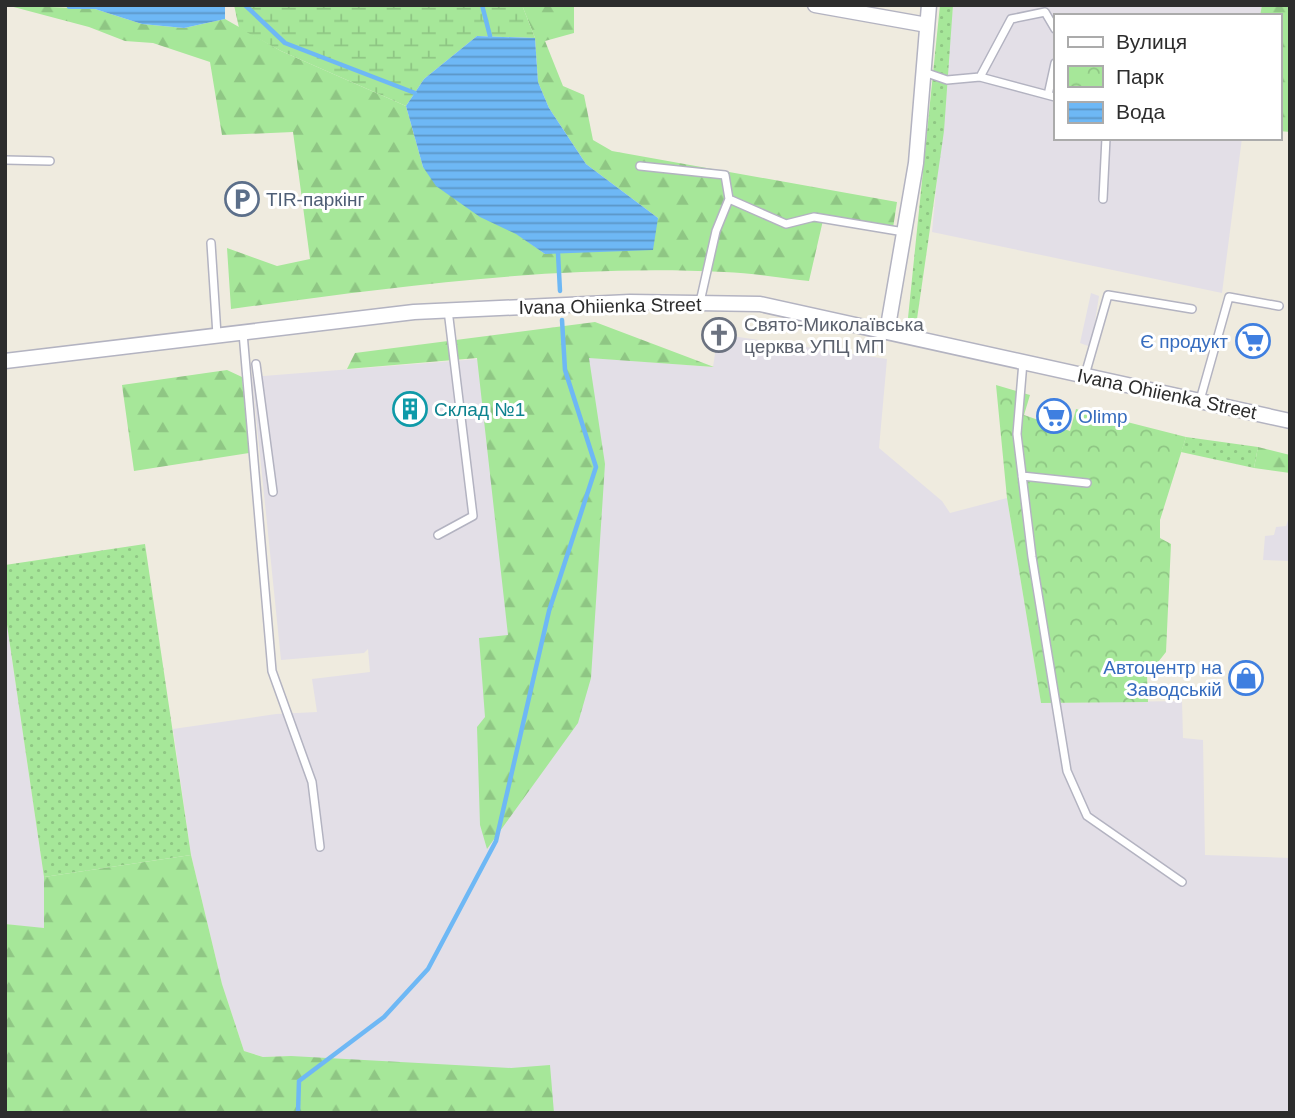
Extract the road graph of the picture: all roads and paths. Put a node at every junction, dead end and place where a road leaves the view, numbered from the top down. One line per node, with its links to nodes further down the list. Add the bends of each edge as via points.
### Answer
1 (815, 5): 3 (street)
2 (929, 5): 3 (street)
3 (927, 25): 6 (street)
4 (1054, 27): 7 (lane, via 1045,12 1010,19)
5 (1054, 71): 8 (lane)
6 (923, 72): 7 (lane, via 947,80); 15 (street, via 916,163)
7 (980, 77): 8 (lane)
8 (1051, 96)
9 (1106, 140): 14 (lane)
10 (5, 159): 11 (lane)
11 (50, 161)
12 (640, 166): 13 (lane, via 725,175)
13 (729, 199): 15 (lane, via 786,224 814,218); 17 (lane, via 716,231)
14 (1103, 199)
15 (904, 232): 21 (street)
16 (211, 243): 23 (lane)
17 (700, 303): 20 (street, Ivana Ohiienka Street); 21 (street, Ivana Ohiienka Street, via 761,304)
18 (1279, 306): 28 (lane, via 1229,297)
19 (1192, 309): 27 (lane, via 1108,295)
20 (448, 310): 22 (street, Ivana Ohiienka Street); 33 (lane, via 473,516)
21 (887, 332): 25 (street, Ivana Ohiienka Street)
22 (243, 333): 23 (street, Ivana Ohiienka Street); 34 (lane, via 271,671 312,782)
23 (217, 336): 24 (street, Ivana Ohiienka Street)
24 (5, 361)
25 (1023, 362): 27 (street, Ivana Ohiienka Street); 30 (lane, via 1017,434)
26 (256, 364): 32 (lane)
27 (1085, 376): 28 (street, Ivana Ohiienka Street)
28 (1200, 401): 29 (street, Ivana Ohiienka Street)
29 (1290, 421)
30 (1022, 476): 31 (lane); 35 (lane, via 1067,771 1087,816)
31 (1087, 483)
32 (273, 492)
33 (438, 535)
34 (320, 847)
35 (1182, 883)

